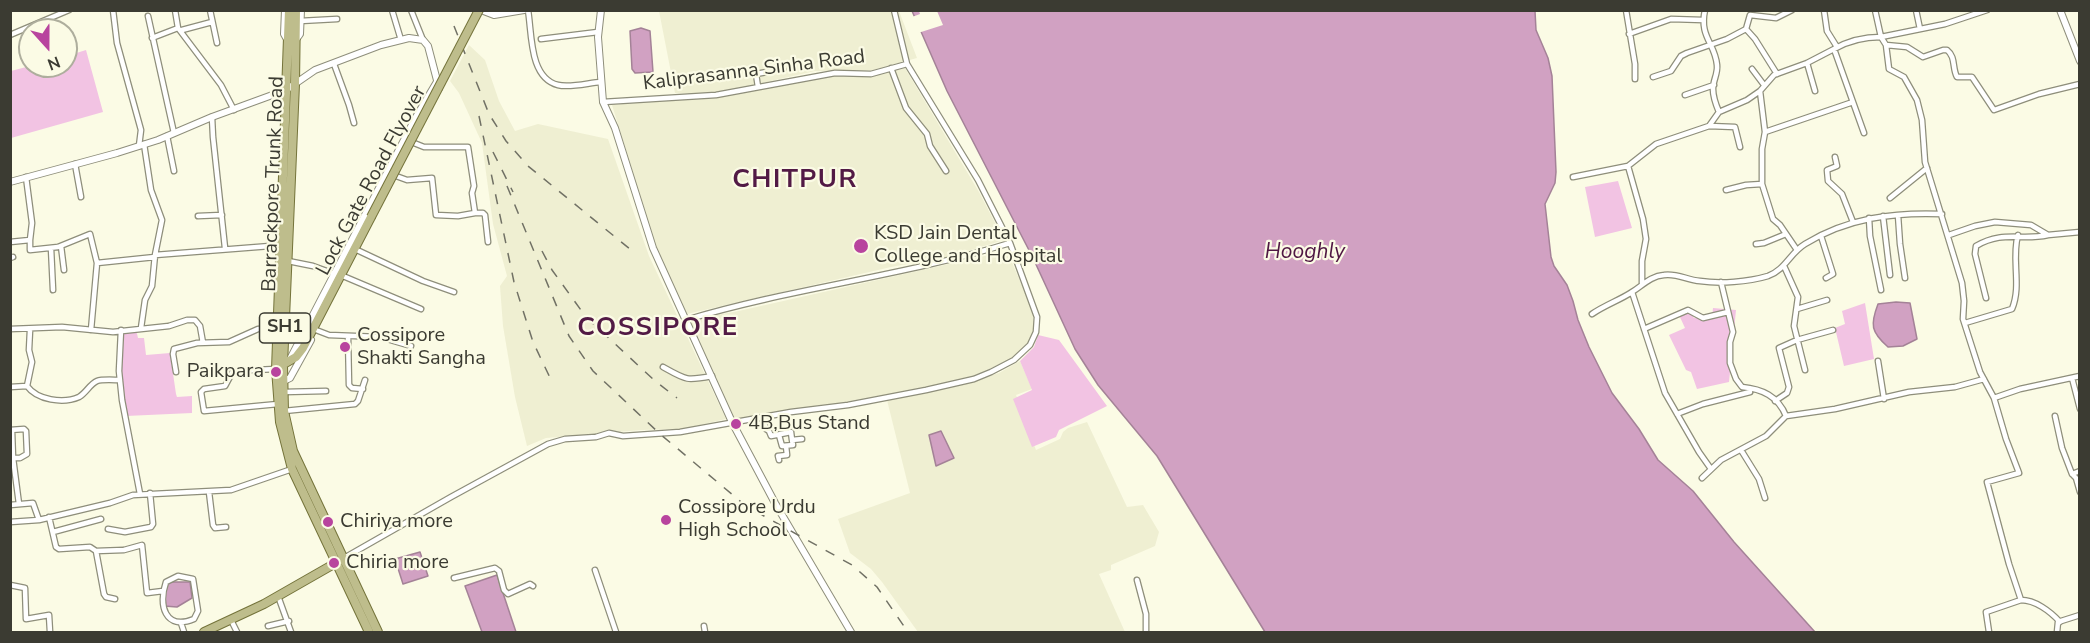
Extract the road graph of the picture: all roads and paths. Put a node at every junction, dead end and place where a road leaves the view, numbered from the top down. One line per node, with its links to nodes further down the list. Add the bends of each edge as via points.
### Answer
1 (69, 10): 32 (street)
2 (113, 10): 76 (street, via 117,43 141,130)
3 (175, 10): 27 (street)
4 (210, 10): 26 (street)
5 (287, 10): 35 (main road, SH1)
6 (296, 10): 35 (main road)
7 (301, 10): 24 (street)
8 (392, 10): 37 (street)
9 (411, 10): 38 (street)
10 (526, 10): 21 (street, via 494,15); 54 (street, via 535,60 550,82 560,86)
11 (601, 10): 30 (street)
12 (894, 10): 46 (street)
13 (1626, 10): 31 (street)
14 (1705, 10): 25 (street)
15 (1792, 10): 28 (street, via 1776,18 1750,15)
16 (1824, 10): 42 (street, via 1827,31)
17 (1875, 10): 33 (street)
18 (1916, 10): 29 (street)
19 (1987, 10): 29 (street)
20 (2060, 10): 43 (street)
21 (482, 11): 155 (main road, Lock Gate Road Flyover, bridge, via 299,354)
22 (148, 16): 34 (street)
23 (337, 19): 24 (street)
24 (300, 21): 35 (street, via 300,34)
25 (1703, 21): 31 (street, via 1671,18); 40 (street)
26 (212, 22): 27 (street); 39 (street)
27 (180, 29): 34 (street); 66 (street, via 221,85)
28 (1746, 29): 40 (street); 50 (street)
29 (1920, 29): 33 (street)
30 (598, 32): 36 (street); 54 (street)
31 (1629, 34): 52 (street)
32 (10, 36)
33 (1881, 37): 41 (street); 42 (street, via 1856,40)
34 (152, 38): 72 (street)
35 (292, 38): 55 (main road, Barrackpore Trunk Road / SH1); 60 (main road, Barrackpore Trunk Road / SH1)
36 (541, 39)
37 (401, 40): 38 (street); 45 (street)
38 (423, 40): 53 (street)
39 (217, 43)
40 (1710, 45): 51 (street, via 1681,56 1671,71); 57 (street, via 1718,64)
41 (1886, 45): 56 (street, via 1907,47 1923,57 1947,50 1952,55 1954,72 1958,77 1972,77 1994,110); 81 (street, via 1889,69 1904,77 1917,100)
42 (1836, 48): 44 (street); 65 (street)
43 (2079, 58)
44 (1807, 63): 50 (street); 62 (street)
45 (334, 64): 55 (street, via 315,70); 69 (street)
46 (907, 64): 47 (street, Kaliprasanna Sinha Road); 109 (street, via 978,180)
47 (891, 68): 59 (street, Kaliprasanna Sinha Road, via 871,74 835,73); 83 (street, via 906,108 927,134)
48 (783, 69): 59 (street, via 756,74)
49 (1752, 69): 58 (street)
50 (1777, 74): 58 (street)
51 (1653, 77)
52 (1635, 79)
53 (438, 80): 75 (street, via 440,92); 122 (street)
54 (601, 82): 64 (street)
55 (295, 84): 60 (street); 111 (main road, Barrackpore Trunk Road / SH1)
56 (2079, 84)
57 (1714, 85): 63 (street); 67 (street)
58 (1764, 86): 61 (street)
59 (758, 87): 64 (street, Kaliprasanna Sinha Road, via 716,95)
60 (286, 90): 66 (street); 111 (main road, Barrackpore Trunk Road / SH1)
61 (1760, 91): 67 (street); 71 (street)
62 (1815, 91)
63 (1685, 95)
64 (603, 102): 139 (street, via 653,248)
65 (1853, 102): 71 (street); 73 (street)
66 (234, 110): 68 (street)
67 (1719, 112): 70 (street)
68 (212, 117): 72 (street); 95 (street)
69 (354, 123)
70 (1709, 126): 77 (street, via 1735,127); 80 (street, via 1656,144)
71 (1765, 132): 88 (street)
72 (174, 133): 74 (street)
73 (1864, 133)
74 (167, 136): 76 (street); 82 (street)
75 (414, 142): 84 (street); 92 (street, via 424,147 468,147)
76 (141, 145): 79 (street); 117 (street, via 162,220)
77 (1740, 147)
78 (1835, 157): 99 (street, via 1837,166 1827,170 1828,181 1842,194)
79 (75, 164): 85 (street); 90 (street)
80 (1628, 166): 86 (street); 128 (street, via 1646,239)
81 (1927, 168): 91 (street); 94 (street)
82 (174, 171)
83 (946, 171)
84 (396, 176): 92 (street, via 407,180 432,178 436,215); 116 (street)
85 (26, 177): 87 (street); 106 (street, via 33,224)
86 (1573, 177)
87 (10, 182)
88 (1762, 184): 89 (street); 101 (street, via 1773,219)
89 (1726, 190)
90 (81, 197)
91 (1890, 198)
92 (475, 213): 108 (street, via 485,214)
93 (1898, 214): 94 (street); 97 (street); 126 (street)
94 (1942, 214): 102 (street)
95 (222, 215): 96 (street); 114 (street)
96 (198, 216)
97 (1883, 216): 98 (street); 123 (street)
98 (1869, 218): 99 (street); 130 (street)
99 (1853, 222): 105 (street)
100 (2079, 232): 104 (street)
101 (1786, 234): 110 (street); 115 (street)
102 (1949, 235): 104 (street, via 1995,222 2031,225); 140 (street, via 1962,283)
103 (2018, 235): 104 (street); 133 (street, via 1976,246); 140 (street, via 2018,293 2012,309)
104 (2048, 235)
105 (1821, 236): 115 (street); 125 (street, via 1833,274)
106 (30, 240): 107 (street); 113 (street, via 30,250)
107 (10, 242)
108 (488, 242)
109 (1010, 243): 139 (street); 181 (street, via 1037,316 1030,345 1014,360 974,379 926,390)
110 (1756, 244)
111 (284, 245): 114 (street); 118 (main road, Barrackpore Trunk Road / SH1); 142 (main road, Barrackpore Trunk Road / SH1)
112 (61, 246): 113 (street); 119 (street, via 90,234); 121 (street)
113 (51, 248): 129 (street)
114 (225, 248): 117 (street)
115 (1797, 249): 120 (street)
116 (357, 250): 124 (street); 131 (street)
117 (155, 256): 119 (street); 141 (street)
118 (288, 261): 122 (street); 155 (main road, Barrackpore Trunk Road / SH1)
119 (97, 263): 145 (street)
120 (1784, 266): 127 (street, via 1759,278); 136 (street, via 1797,290)
121 (64, 270)
122 (335, 274): 155 (street)
123 (1890, 274)
124 (343, 276): 135 (street); 147 (street)
125 (1826, 278)
126 (1905, 278)
127 (1721, 282): 128 (street, via 1667,274); 137 (street)
128 (1642, 284): 132 (street)
129 (53, 290)
130 (1881, 290)
131 (454, 292)
132 (1632, 292): 138 (street); 148 (street)
133 (1986, 298)
134 (1827, 300): 136 (street)
135 (422, 309)
136 (1797, 309): 151 (street)
137 (1728, 312): 148 (street, via 1703,318 1688,310); 174 (street, via 1733,332 1730,363 1736,379 1742,387 1767,393)
138 (1592, 314)
139 (686, 320): 159 (street)
140 (1965, 323): 162 (street)
141 (141, 328): 146 (street); 152 (street, via 195,320)
142 (277, 328): 152 (street, via 258,329 229,342); 155 (main road, Barrackpore Trunk Road / SH1)
143 (10, 329): 144 (street)
144 (30, 330): 145 (street); 166 (street, via 32,362)
145 (92, 330): 146 (street)
146 (121, 330): 163 (street)
147 (316, 330): 150 (street); 165 (street, via 299,365 290,378)
148 (1644, 330): 178 (street, via 1662,386)
149 (1833, 330): 151 (street)
150 (348, 336): 153 (street, via 380,337); 168 (street, via 349,385)
151 (1797, 340): 157 (street); 174 (street, via 1779,348 1789,387)
152 (203, 343): 158 (street, via 174,350)
153 (411, 346)
154 (1878, 361): 173 (street)
155 (282, 365): 165 (main road, Barrackpore Trunk Road / SH1); 175 (street, via 233,371 225,386 201,392 204,411)
156 (663, 367): 159 (street, via 692,381)
157 (1805, 370)
158 (176, 372)
159 (712, 376): 182 (street)
160 (2079, 376): 161 (street)
161 (2072, 378): 172 (street); 176 (street)
162 (1984, 379): 172 (street); 173 (street)
163 (120, 380): 166 (street, via 97,381 79,397 54,400); 199 (street)
164 (365, 380): 168 (street)
165 (280, 383): 170 (main road, Barrackpore Trunk Road / SH1); 175 (main road, Barrackpore Trunk Road / SH1)
166 (27, 386): 167 (street)
167 (10, 387)
168 (363, 389): 177 (street, via 355,404)
169 (326, 391): 170 (street)
170 (284, 392): 177 (main road, Barrackpore Trunk Road / SH1)
171 (1750, 392): 178 (street)
172 (1994, 398): 221 (street, via 2019,473 1987,482)
173 (1884, 399): 179 (street)
174 (1775, 401): 179 (street)
175 (278, 404): 191 (main road, Barrackpore Trunk Road / SH1, via 282,429)
176 (2079, 409)
177 (284, 411): 191 (main road, Barrackpore Trunk Road / SH1)
178 (1677, 414): 192 (street)
179 (1786, 416): 188 (street, via 1766,436)
180 (2055, 416): 194 (street)
181 (762, 417): 182 (street); 184 (street, via 771,436)
182 (732, 422): 211 (street, via 680,432 623,436 609,433 565,439 539,448); 236 (street)
183 (11, 430): 189 (street); 189 (street, via 26,431 27,454)
184 (779, 435): 186 (street, via 791,432); 187 (street, via 782,446)
185 (802, 439): 186 (street)
186 (792, 440): 187 (street, via 793,445)
187 (786, 446): 190 (street, via 787,455 778,456)
188 (1741, 450): 192 (street); 200 (street)
189 (13, 458): 201 (street)
190 (778, 460)
191 (296, 467): 196 (street, via 247,486); 211 (main road, Barrackpore Trunk Road / SH1); 212 (main road, Barrackpore Trunk Road / SH1)
192 (1711, 469): 195 (street)
193 (2079, 471): 194 (street)
194 (2072, 474): 197 (street)
195 (1702, 478)
196 (209, 492): 198 (street); 207 (street, via 213,525)
197 (2079, 492)
198 (150, 493): 199 (street); 208 (street, via 151,527 125,532)
199 (140, 494): 203 (street)
200 (1766, 498)
201 (19, 504): 202 (street); 205 (street, via 33,503)
202 (10, 505)
203 (49, 517): 205 (street); 209 (street)
204 (101, 519): 209 (street)
205 (39, 520): 206 (street)
206 (10, 522)
207 (226, 527)
208 (108, 529)
209 (53, 532): 210 (street, via 59,549)
210 (96, 551): 218 (street, via 142,545 147,593); 220 (street, via 104,594)
211 (345, 558): 212 (main road); 234 (main road, Barrackpore Trunk Road / SH1)
212 (336, 563): 219 (main road); 233 (main road, Barrackpore Trunk Road / SH1)
213 (595, 570): 235 (street)
214 (454, 578): 217 (street, via 495,568 508,594)
215 (1137, 580): 237 (street, via 1146,614)
216 (10, 585): 228 (street, via 25,588 26,619 49,615)
217 (533, 586)
218 (163, 591): 226 (street, via 165,614); 226 (street, via 170,579 193,579 198,611 194,620)
219 (278, 596): 223 (main road); 224 (street)
220 (113, 600)
221 (2020, 600): 225 (street, via 2042,607); 238 (street, via 1986,612)
222 (2079, 615): 225 (street)
223 (231, 620): 230 (main road); 231 (street)
224 (289, 621): 227 (street); 232 (street)
225 (2060, 622): 239 (street)
226 (181, 623): 229 (street)
227 (268, 626)
228 (50, 633)
229 (184, 633)
230 (204, 633)
231 (237, 633)
232 (291, 633)
233 (369, 633)
234 (378, 633)
235 (616, 633)
236 (851, 633)
237 (1146, 633)
238 (1989, 633)
239 (2057, 633)

